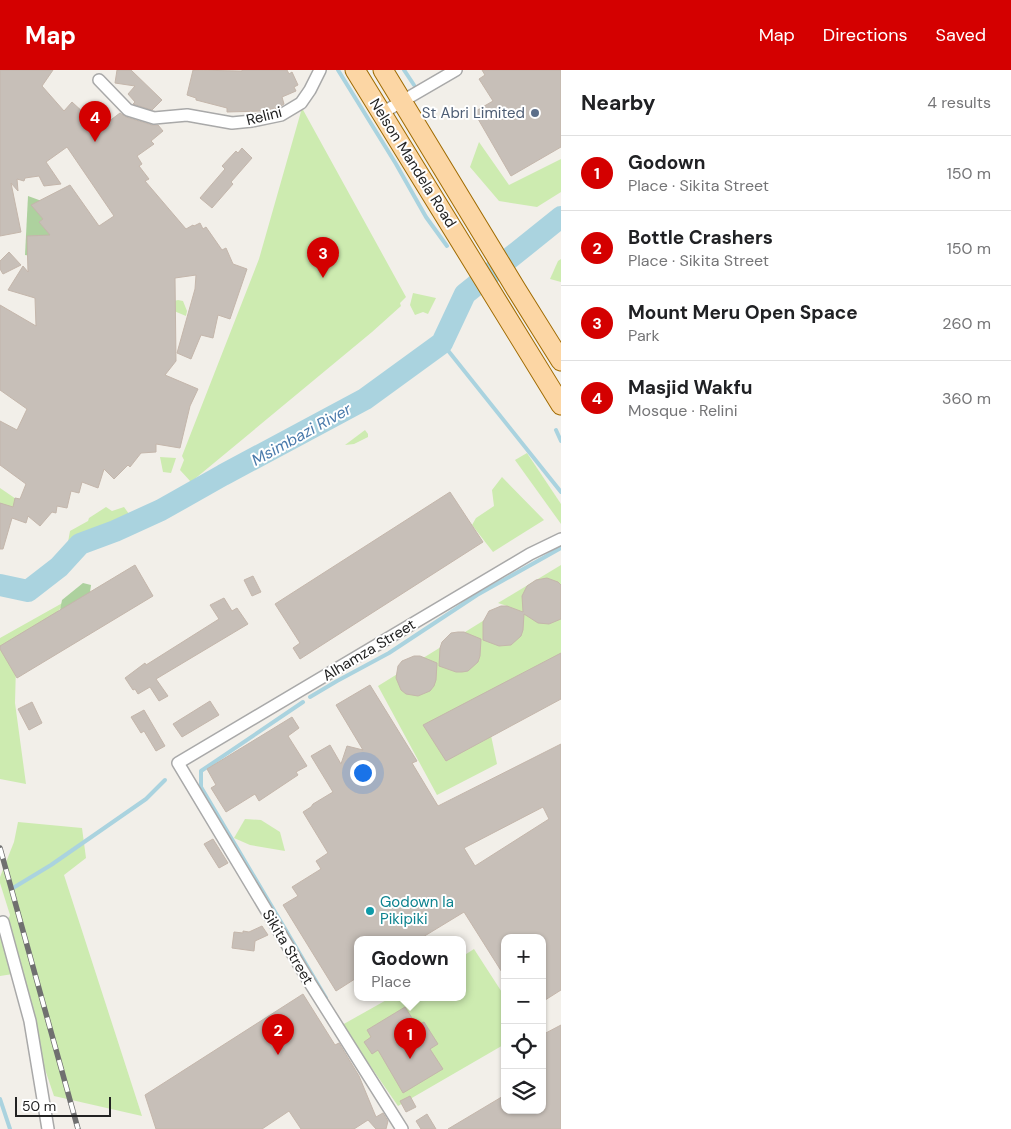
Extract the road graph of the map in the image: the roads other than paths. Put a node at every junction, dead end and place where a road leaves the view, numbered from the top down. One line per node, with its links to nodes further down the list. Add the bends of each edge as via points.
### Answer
1 (320, 70): 5 (street, Relini, via 301,102 282,115 232,123 187,115 154,118 128,110)
2 (355, 70): 7 (main road, Nelson Mandela Road)
3 (383, 70): 6 (main road, Nelson Mandela Road)
4 (456, 70): 6 (street)
5 (99, 80)
6 (403, 102): 7 (street); 8 (main road, Nelson Mandela Road)
7 (382, 113): 9 (main road, Nelson Mandela Road)
8 (561, 361)
9 (561, 405)
10 (561, 539): 11 (street, Alhamza Street, via 530,554)
11 (178, 763): 14 (street, Sikita Street)
12 (4, 922): 13 (street, via 30,1021)
13 (48, 1129)
14 (402, 1129)

